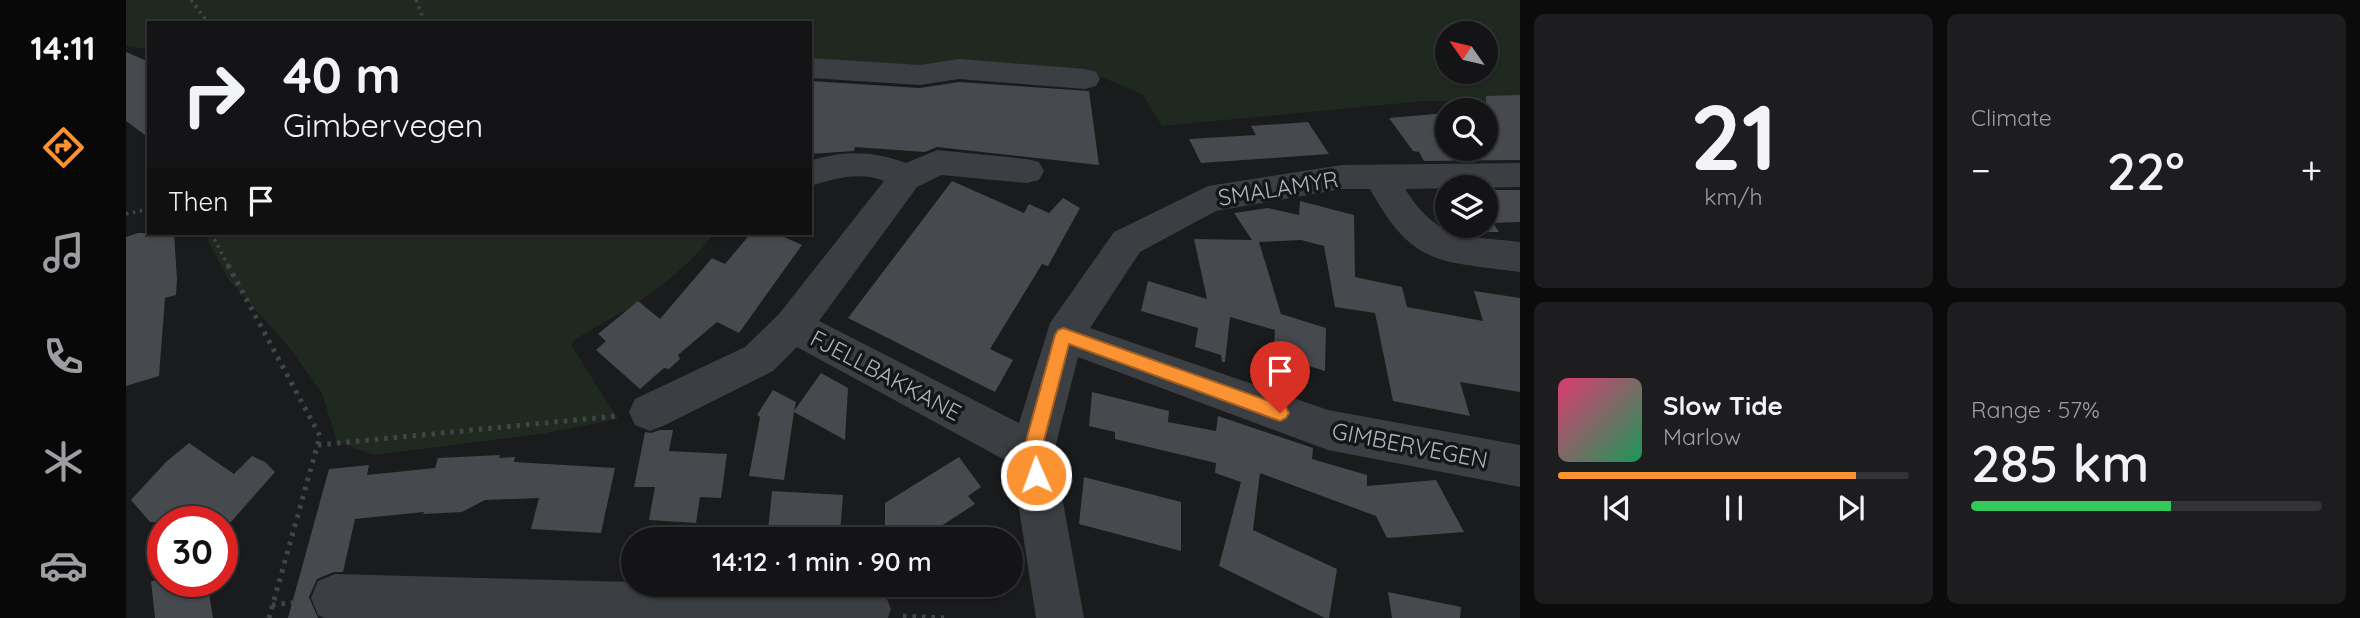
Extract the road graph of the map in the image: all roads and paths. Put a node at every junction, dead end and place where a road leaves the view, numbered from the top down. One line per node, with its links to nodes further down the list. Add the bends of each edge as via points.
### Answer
1 (191, 0): 3 (path)
2 (416, 0): 4 (path)
3 (207, 21)
4 (424, 21)
5 (812, 68): 6 (street, via 911,75 959,69)
6 (1085, 79)
7 (1027, 171): 11 (street, FJELLBAKKANE, via 937,162)
8 (812, 173): 11 (street, via 836,166 862,166 890,169)
9 (1520, 175): 10 (street, SMALAMYR)
10 (1380, 176): 15 (street, via 1403,215 1436,242); 17 (street, SMALAMYR, via 1342,177 1208,199 1127,242)
11 (905, 178): 16 (street, FJELLBAKKANE)
12 (147, 209): 13 (path)
13 (126, 214)
14 (212, 235): 19 (path, via 320,436)
15 (1520, 257)
16 (793, 327): 18 (street, via 759,359); 20 (street, FJELLBAKKANE)
17 (1063, 335): 20 (street, SMALAMYR); 21 (street, GIMBERVEGEN, via 1328,430)
18 (650, 412): 19 (path)
19 (318, 445): 25 (path)
20 (1032, 452): 26 (street, SMALAMYR)
21 (1520, 466)
22 (335, 598): 24 (street)
23 (867, 609): 24 (street)
24 (688, 613)
25 (269, 618)
26 (1060, 618)

